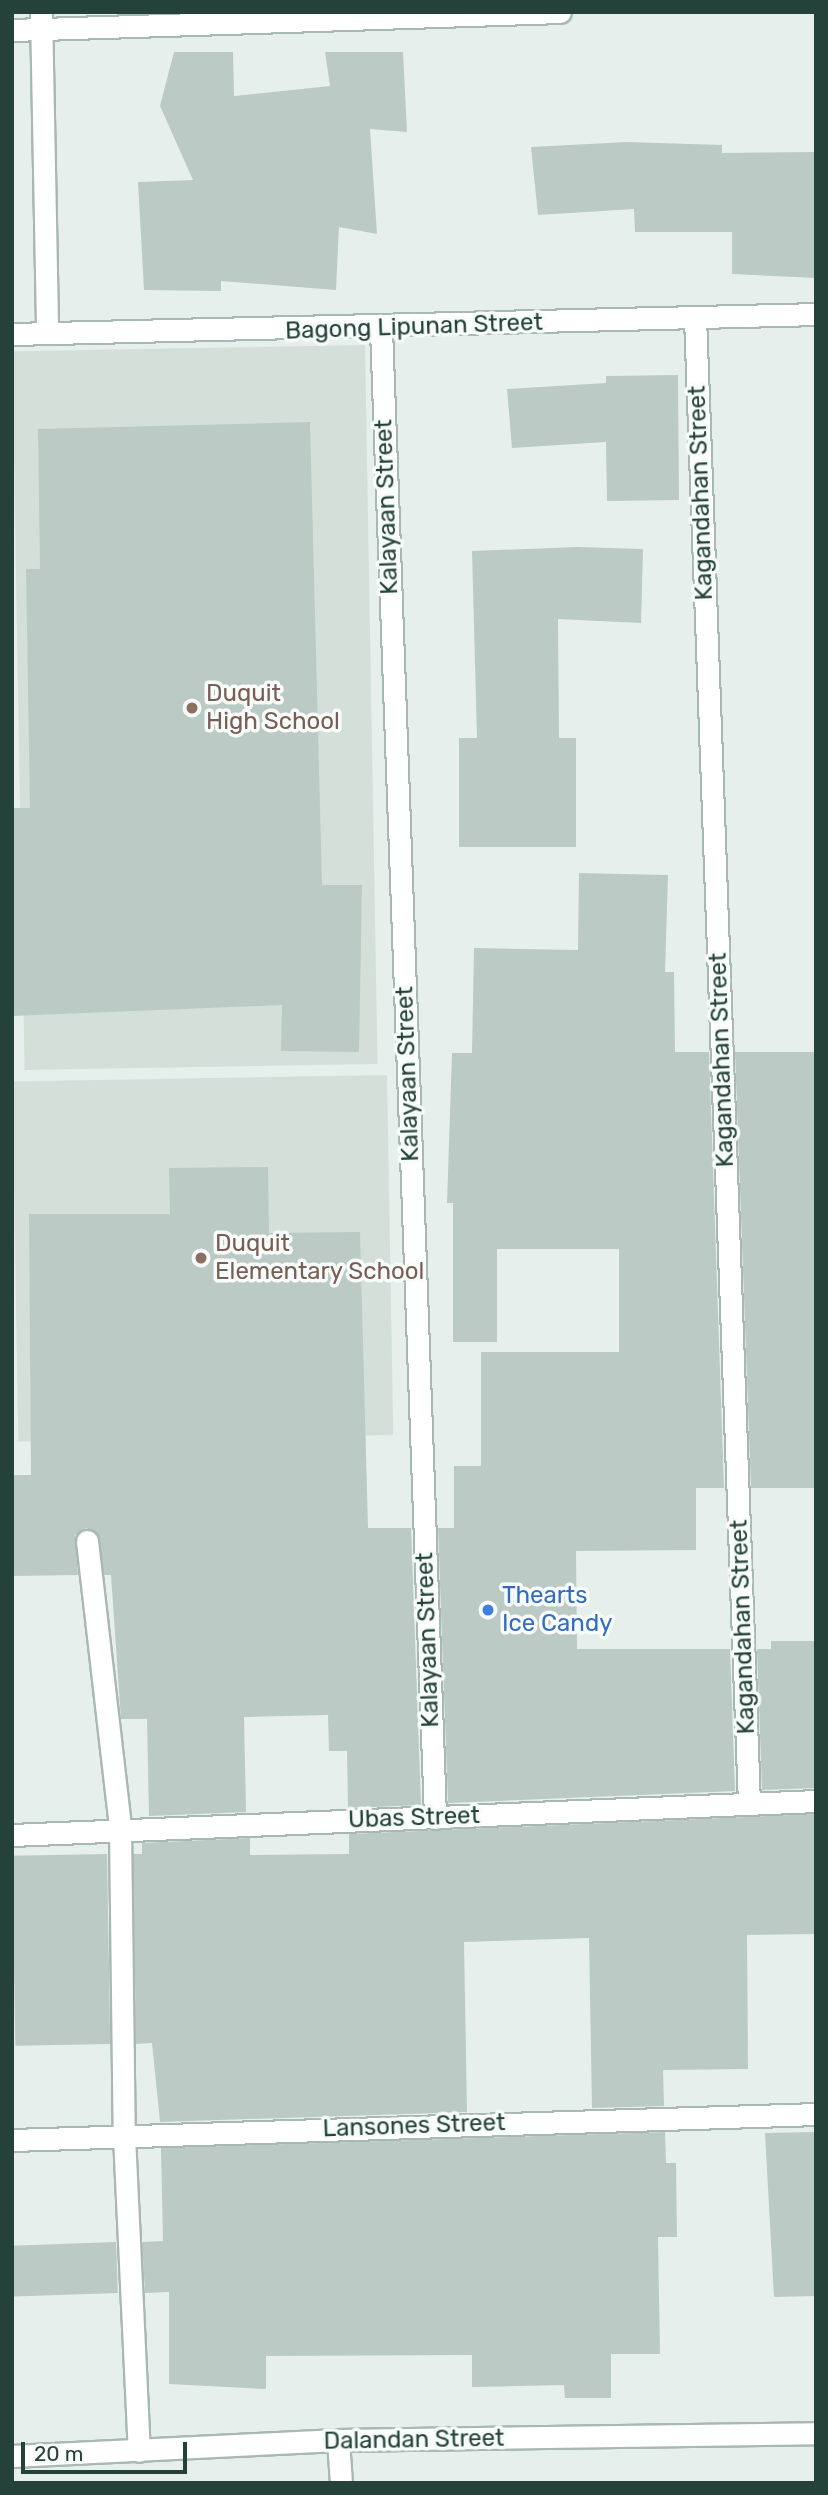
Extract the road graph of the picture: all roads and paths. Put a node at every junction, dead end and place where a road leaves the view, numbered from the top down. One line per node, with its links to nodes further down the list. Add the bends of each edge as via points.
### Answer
1 (560, 12): 2 (street)
2 (42, 21): 3 (street); 7 (street)
3 (12, 30)
4 (816, 314): 5 (street, Bagong Lipunan Street)
5 (695, 317): 6 (street, Bagong Lipunan Street); 11 (street, Kagandahan Street)
6 (381, 329): 7 (street, Bagong Lipunan Street); 12 (street, Kalayaan Street)
7 (47, 332): 8 (street, Bagong Lipunan Street)
8 (12, 334)
9 (87, 1541): 13 (street)
10 (816, 1801): 11 (street, Ubas Street)
11 (749, 1802): 12 (street, Ubas Street)
12 (435, 1818): 13 (street, Ubas Street)
13 (120, 1828): 14 (street, Ubas Street); 16 (street)
14 (12, 1835)
15 (816, 2113): 16 (street, Lansones Street)
16 (124, 2136): 17 (street, Lansones Street); 20 (street)
17 (12, 2140)
18 (816, 2432): 19 (street, Dalandan Street)
19 (338, 2440): 20 (street, Dalandan Street); 22 (street)
20 (139, 2451): 21 (street, Dalandan Street)
21 (12, 2456)
22 (341, 2483)

